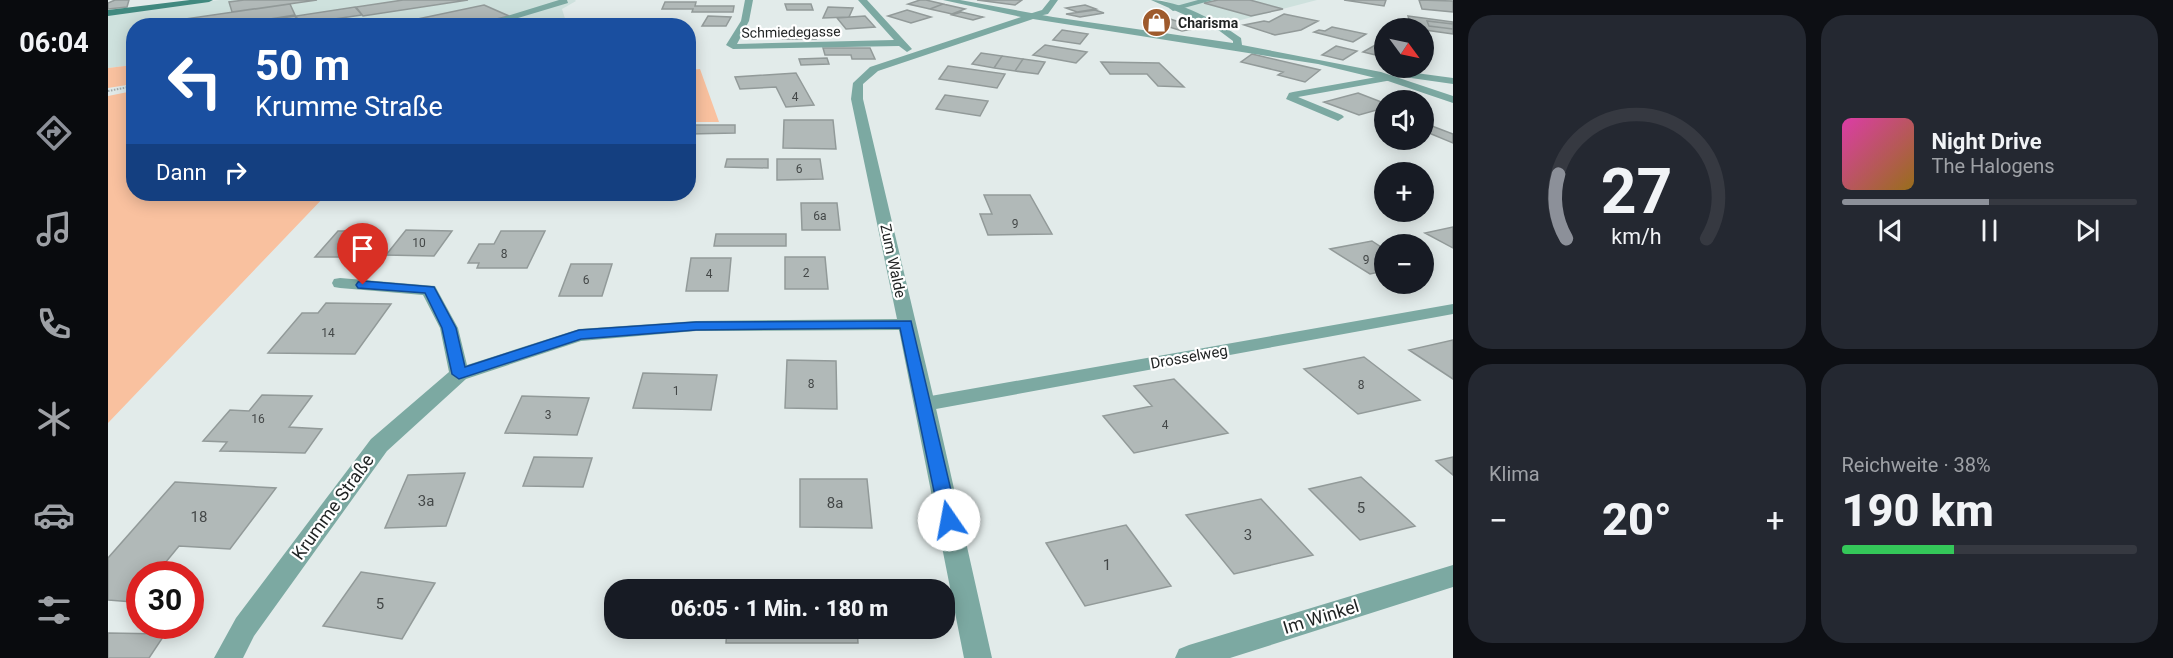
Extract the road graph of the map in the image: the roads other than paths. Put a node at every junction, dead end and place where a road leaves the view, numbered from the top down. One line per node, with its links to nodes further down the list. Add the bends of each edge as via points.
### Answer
1 (209, 0): 10 (street)
2 (564, 0): 12 (street)
3 (748, 0): 14 (street, Schmiedegasse, via 745,21 731,45 736,47)
4 (862, 0): 14 (street)
5 (947, 0): 11 (street)
6 (1054, 0): 11 (street, via 1045,12)
7 (1155, 0): 9 (street)
8 (1209, 0): 9 (street)
9 (1173, 8): 13 (street, via 1220,27 1238,40)
10 (108, 13)
11 (1032, 16): 13 (street); 14 (street, Zum Walde)
12 (509, 18)
13 (1237, 48): 15 (street)
14 (908, 50): 22 (street, Zum Walde, via 858,83 857,99)
15 (1372, 73): 17 (street)
16 (1388, 78): 18 (street); 19 (street, via 1293,96 1292,99)
17 (1453, 81)
18 (1453, 100)
19 (1338, 117)
20 (340, 283): 23 (street, via 429,290 449,328)
21 (1453, 309): 24 (street, Drosselweg)
22 (906, 324): 23 (street, Krumme Straße, via 696,326 579,334); 24 (street, Zum Walde)
23 (459, 374): 26 (street, Krumme Straße, via 379,445 245,627)
24 (925, 404): 27 (street, Zum Walde)
25 (1453, 576): 28 (street, Im Winkel)
26 (228, 658)
27 (978, 658)
28 (1189, 658)

